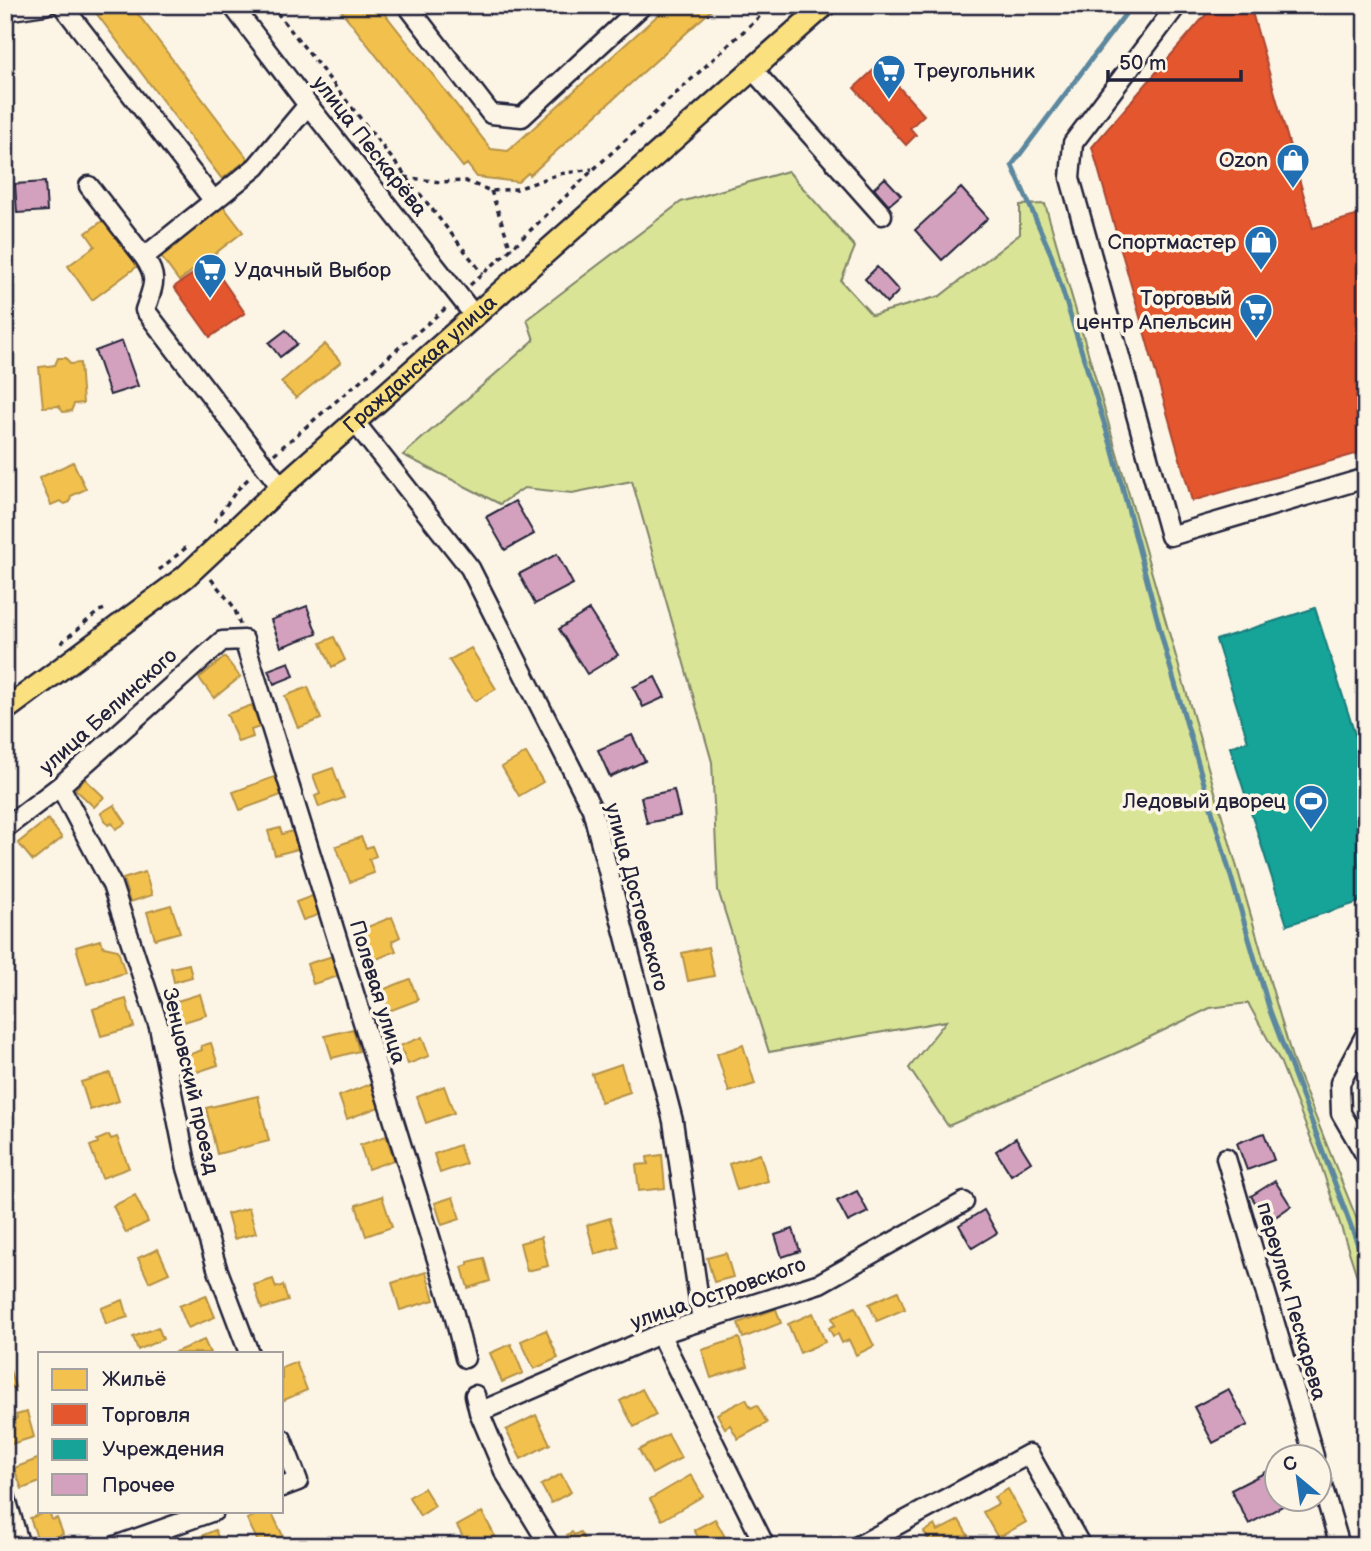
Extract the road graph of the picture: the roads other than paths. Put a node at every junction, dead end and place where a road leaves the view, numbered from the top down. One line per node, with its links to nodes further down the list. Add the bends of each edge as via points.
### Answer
1 (45, 5): 8 (street)
2 (62, 5): 12 (street)
3 (232, 5): 10 (street, улица Пескарёва)
4 (407, 5): 5 (street, via 491,114 522,117)
5 (643, 5)
6 (825, 5): 9 (main road, Гражданская улица)
7 (1177, 5): 17 (street, via 1073,143 1070,178 1170,536)
8 (5, 11)
9 (753, 69): 13 (street); 15 (main road, Гражданская улица)
10 (308, 105): 12 (street, via 256,167); 15 (street, улица Пескарёва)
11 (89, 186): 14 (street)
12 (214, 201): 14 (street)
13 (882, 215)
14 (144, 257): 18 (street, via 153,270 145,310)
15 (474, 315): 16 (main road, Гражданская улица)
16 (354, 421): 18 (main road, Гражданская улица); 27 (street, улица Достоевского, via 470,568 592,809 673,1121)
17 (1366, 478)
18 (281, 487): 20 (main road, Гражданская улица, via 185,577)
19 (244, 640): 21 (street, улица Белинского, via 222,641); 30 (street, Полевая улица)
20 (5, 710)
21 (60, 786): 22 (street, улица Белинского); 29 (street, Зенцовский проезд, via 113,884 159,1027 187,1168)
22 (5, 828)
23 (1366, 1034): 24 (street, via 1340,1083 1342,1113)
24 (1366, 1156)
25 (1226, 1158): 31 (street, переулок Пескарева)
26 (964, 1202): 27 (street, улица Островского, via 820,1283)
27 (702, 1321): 28 (street, улица Островского)
28 (660, 1334): 39 (street, улица Островского, via 477,1403 504,1471); 40 (street)
29 (249, 1352)
30 (465, 1358)
31 (1310, 1442)
32 (284, 1444): 33 (street, via 298,1481)
33 (284, 1486)
34 (5, 1496): 37 (street)
35 (211, 1512): 38 (street)
36 (1330, 1512): 43 (street)
37 (20, 1546)
38 (115, 1546)
39 (550, 1546)
40 (765, 1546)
41 (858, 1546): 42 (street, via 1029,1454)
42 (1081, 1546)
43 (1340, 1546)

